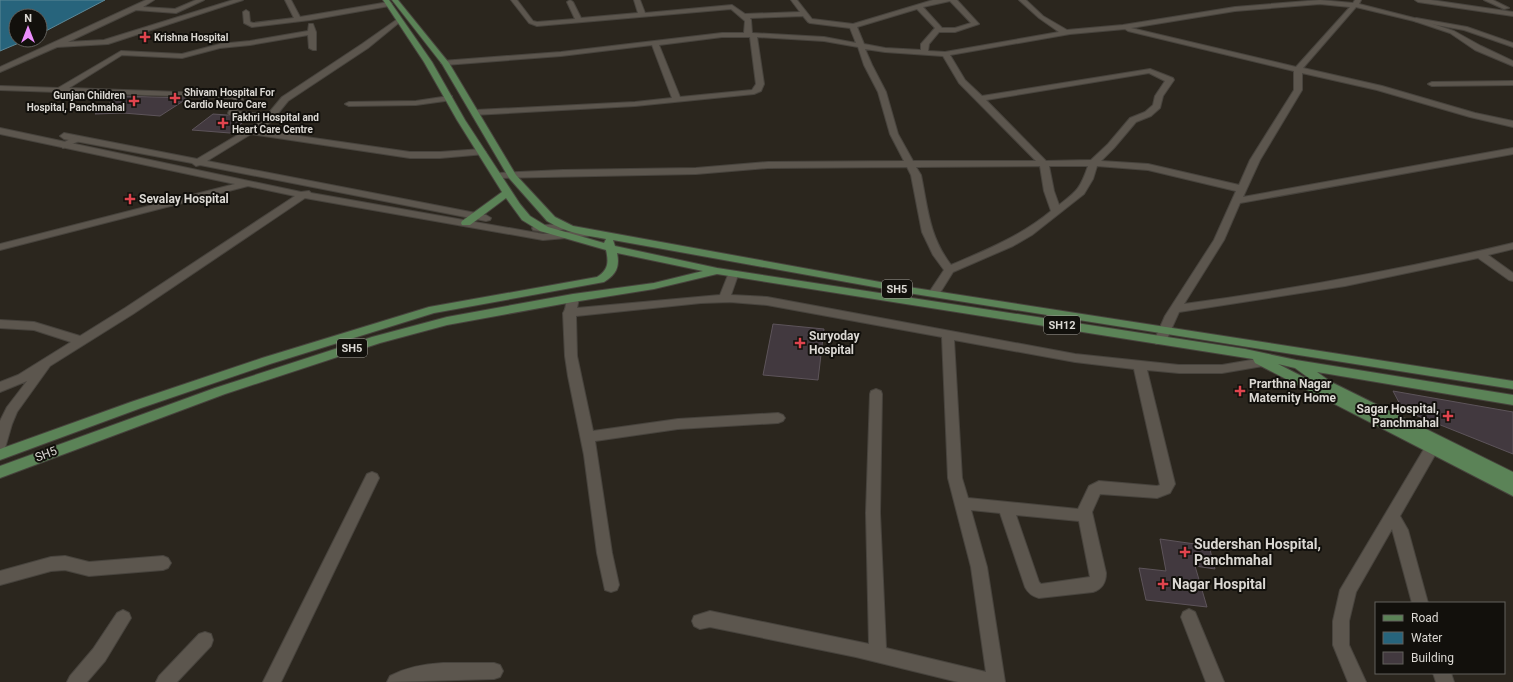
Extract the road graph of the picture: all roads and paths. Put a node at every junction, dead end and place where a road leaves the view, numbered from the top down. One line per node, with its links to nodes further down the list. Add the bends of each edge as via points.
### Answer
1 (151, 0): 17 (street)
2 (201, 0): 17 (street, via 176,11)
3 (240, 0): 35 (street, via 105,42)
4 (288, 0): 24 (street)
5 (514, 0): 26 (street, via 534,24)
6 (637, 0): 20 (street)
7 (794, 0): 21 (street)
8 (948, 0): 16 (street)
9 (953, 0): 30 (street, via 976,24 955,30)
10 (1022, 0): 32 (street, via 1041,17)
11 (1418, 0): 19 (street)
12 (1487, 0): 19 (street)
13 (390, 1): 23 (street); 25 (main road); 41 (main road, SH5)
14 (570, 2): 26 (street)
15 (1357, 2): 27 (street); 29 (street, via 1320,2 1235,9); 43 (street)
16 (918, 6): 28 (street, via 902,8); 30 (street)
17 (134, 8): 35 (street)
18 (246, 12): 24 (street, via 249,24)
19 (1513, 12)
20 (642, 14): 22 (street, via 704,6 732,7); 26 (street)
21 (805, 14): 22 (street); 28 (street, via 813,21)
22 (743, 16): 33 (street, via 749,24)
23 (310, 18): 24 (street); 31 (street)
24 (298, 19)
25 (399, 20): 49 (main road); 54 (street, via 366,46 285,99)
26 (579, 20)
27 (1416, 20): 37 (lane, via 1465,28); 42 (street, via 1452,32 1478,48)
28 (853, 26): 36 (street)
29 (1123, 27): 32 (street); 43 (street)
30 (938, 29): 39 (street, via 925,44)
31 (312, 32): 38 (street); 48 (street, via 220,46 182,56 121,53)
32 (1066, 33): 40 (street)
33 (751, 35): 34 (street, via 722,35); 36 (street, via 824,39); 50 (street, via 760,84 758,89 754,92)
34 (655, 43): 41 (street); 50 (street)
35 (55, 45): 44 (street)
36 (860, 45): 39 (street, via 885,50); 66 (street, via 882,92 894,134)
37 (1513, 45)
38 (313, 48)
39 (924, 52): 40 (street)
40 (945, 54): 51 (street, via 962,81)
41 (445, 63): 53 (main road, SH5)
42 (1513, 64)
43 (1298, 69): 56 (street); 73 (street, via 1298,90 1255,160)
44 (0, 70)
45 (1513, 83): 46 (street)
46 (1432, 84)
47 (0, 88): 48 (street)
48 (60, 90): 54 (street, via 234,96 239,100 232,113)
49 (449, 98): 52 (street, via 416,103); 62 (main road)
50 (677, 99): 53 (street, via 635,104)
51 (980, 99): 64 (street, via 1150,71 1170,80 1159,96 1157,106 1148,114 1134,120); 65 (street)
52 (349, 104)
53 (476, 113): 70 (main road, SH5)
54 (269, 118): 58 (street)
55 (0, 123): 59 (street)
56 (1513, 124)
57 (0, 131): 60 (street)
58 (249, 131): 62 (street, via 410,154); 63 (street)
59 (76, 139): 60 (street); 63 (street)
60 (63, 145): 67 (street)
61 (1513, 151): 76 (street)
62 (482, 152): 69 (main road)
63 (198, 162): 67 (street); 68 (street)
64 (1093, 163): 65 (street); 73 (street, via 1148,167); 77 (street, via 1081,192)
65 (1044, 164): 66 (street); 77 (street)
66 (910, 165): 70 (street, via 768,165 690,172); 87 (street, via 916,175 927,232 938,255)
67 (185, 170): 71 (street)
68 (274, 176): 71 (street); 72 (street)
69 (498, 176): 70 (street); 74 (main road)
70 (512, 176): 81 (main road, SH5, via 551,219)
71 (246, 183): 75 (street); 84 (street)
72 (319, 184): 75 (street); 78 (street)
73 (1242, 189): 76 (street)
74 (508, 192): 78 (main road); 80 (main road, via 526,218)
75 (303, 195): 79 (street); 100 (street)
76 (1236, 201): 94 (street, via 1219,240)
77 (1056, 212): 87 (street, via 1009,244)
78 (475, 216): 79 (main road); 80 (street)
79 (466, 223): 81 (street, via 543,237)
80 (544, 229): 81 (street)
81 (566, 231): 82 (main road, SH5); 82 (main road, SH5, via 589,233)
82 (609, 242): 86 (main road, SH5); 88 (main road, SH12); 115 (main road, SH5, via 614,267 612,272 600,280 433,310 266,361)
83 (1513, 246): 85 (street)
84 (0, 247)
85 (1480, 254): 90 (street); 94 (street, via 1267,297)
86 (737, 260): 88 (main road, SH5); 91 (main road, SH5)
87 (949, 270): 91 (street)
88 (717, 272): 89 (main road, SH12); 92 (main road, SH5 / SH5, via 654,286)
89 (733, 274): 93 (street); 98 (main road, SH12)
90 (1513, 278)
91 (934, 294): 98 (main road, SH5)
92 (573, 298): 95 (street); 116 (main road, SH5 / SH5, via 446,321 376,340 220,391)
93 (724, 298): 95 (street); 97 (street, via 767,301)
94 (1176, 309): 98 (street)
95 (570, 313): 112 (street, via 570,339)
96 (0, 324): 100 (street, via 34,326)
97 (948, 334): 106 (street, via 1075,358); 120 (street, via 955,478)
98 (1162, 336): 99 (main road, SH5); 102 (main road, SH12)
99 (1228, 341): 101 (main road, SH5); 102 (main road)
100 (80, 342): 103 (street)
101 (1279, 349): 105 (main road); 107 (main road, SH5)
102 (1245, 353): 104 (main road); 105 (main road, SH12)
103 (48, 361): 108 (street, via 22,378); 113 (street, via 12,410)
104 (1263, 362): 106 (street, via 1222,369); 114 (main road)
105 (1296, 364): 110 (main road, SH12); 118 (main road, via 1326,385)
106 (1140, 366): 122 (street, via 1168,484 1165,489 1157,492 1099,487 1094,490)
107 (1513, 385)
108 (0, 387)
109 (876, 394): 132 (street, via 873,514)
110 (1513, 400)
111 (778, 418): 112 (street, via 678,424)
112 (587, 436): 126 (street)
113 (0, 444)
114 (1432, 448): 119 (main road); 123 (street)
115 (0, 455)
116 (0, 472)
117 (372, 478): 136 (street)
118 (1513, 478)
119 (1513, 490)
120 (962, 503): 121 (street); 139 (street, via 979,567)
121 (1006, 508): 122 (street, via 1067,515 1080,515); 122 (street, via 1033,587 1039,591 1093,585 1098,580)
122 (1085, 512)
123 (1392, 516): 127 (street, via 1400,530); 141 (street, via 1348,590 1341,622 1341,645)
124 (163, 563): 125 (street, via 89,569 65,563 51,564)
125 (0, 578)
126 (611, 585)
127 (1420, 602)
128 (1189, 617): 140 (street)
129 (123, 618): 134 (street, via 99,655)
130 (700, 621): 132 (street, via 710,619)
131 (205, 640): 135 (street)
132 (878, 654): 138 (street)
133 (494, 671): 137 (street, via 419,673)
134 (76, 682)
135 (165, 682)
136 (272, 682)
137 (396, 682)
138 (992, 682)
139 (996, 682)
140 (1214, 682)
141 (1357, 682)

